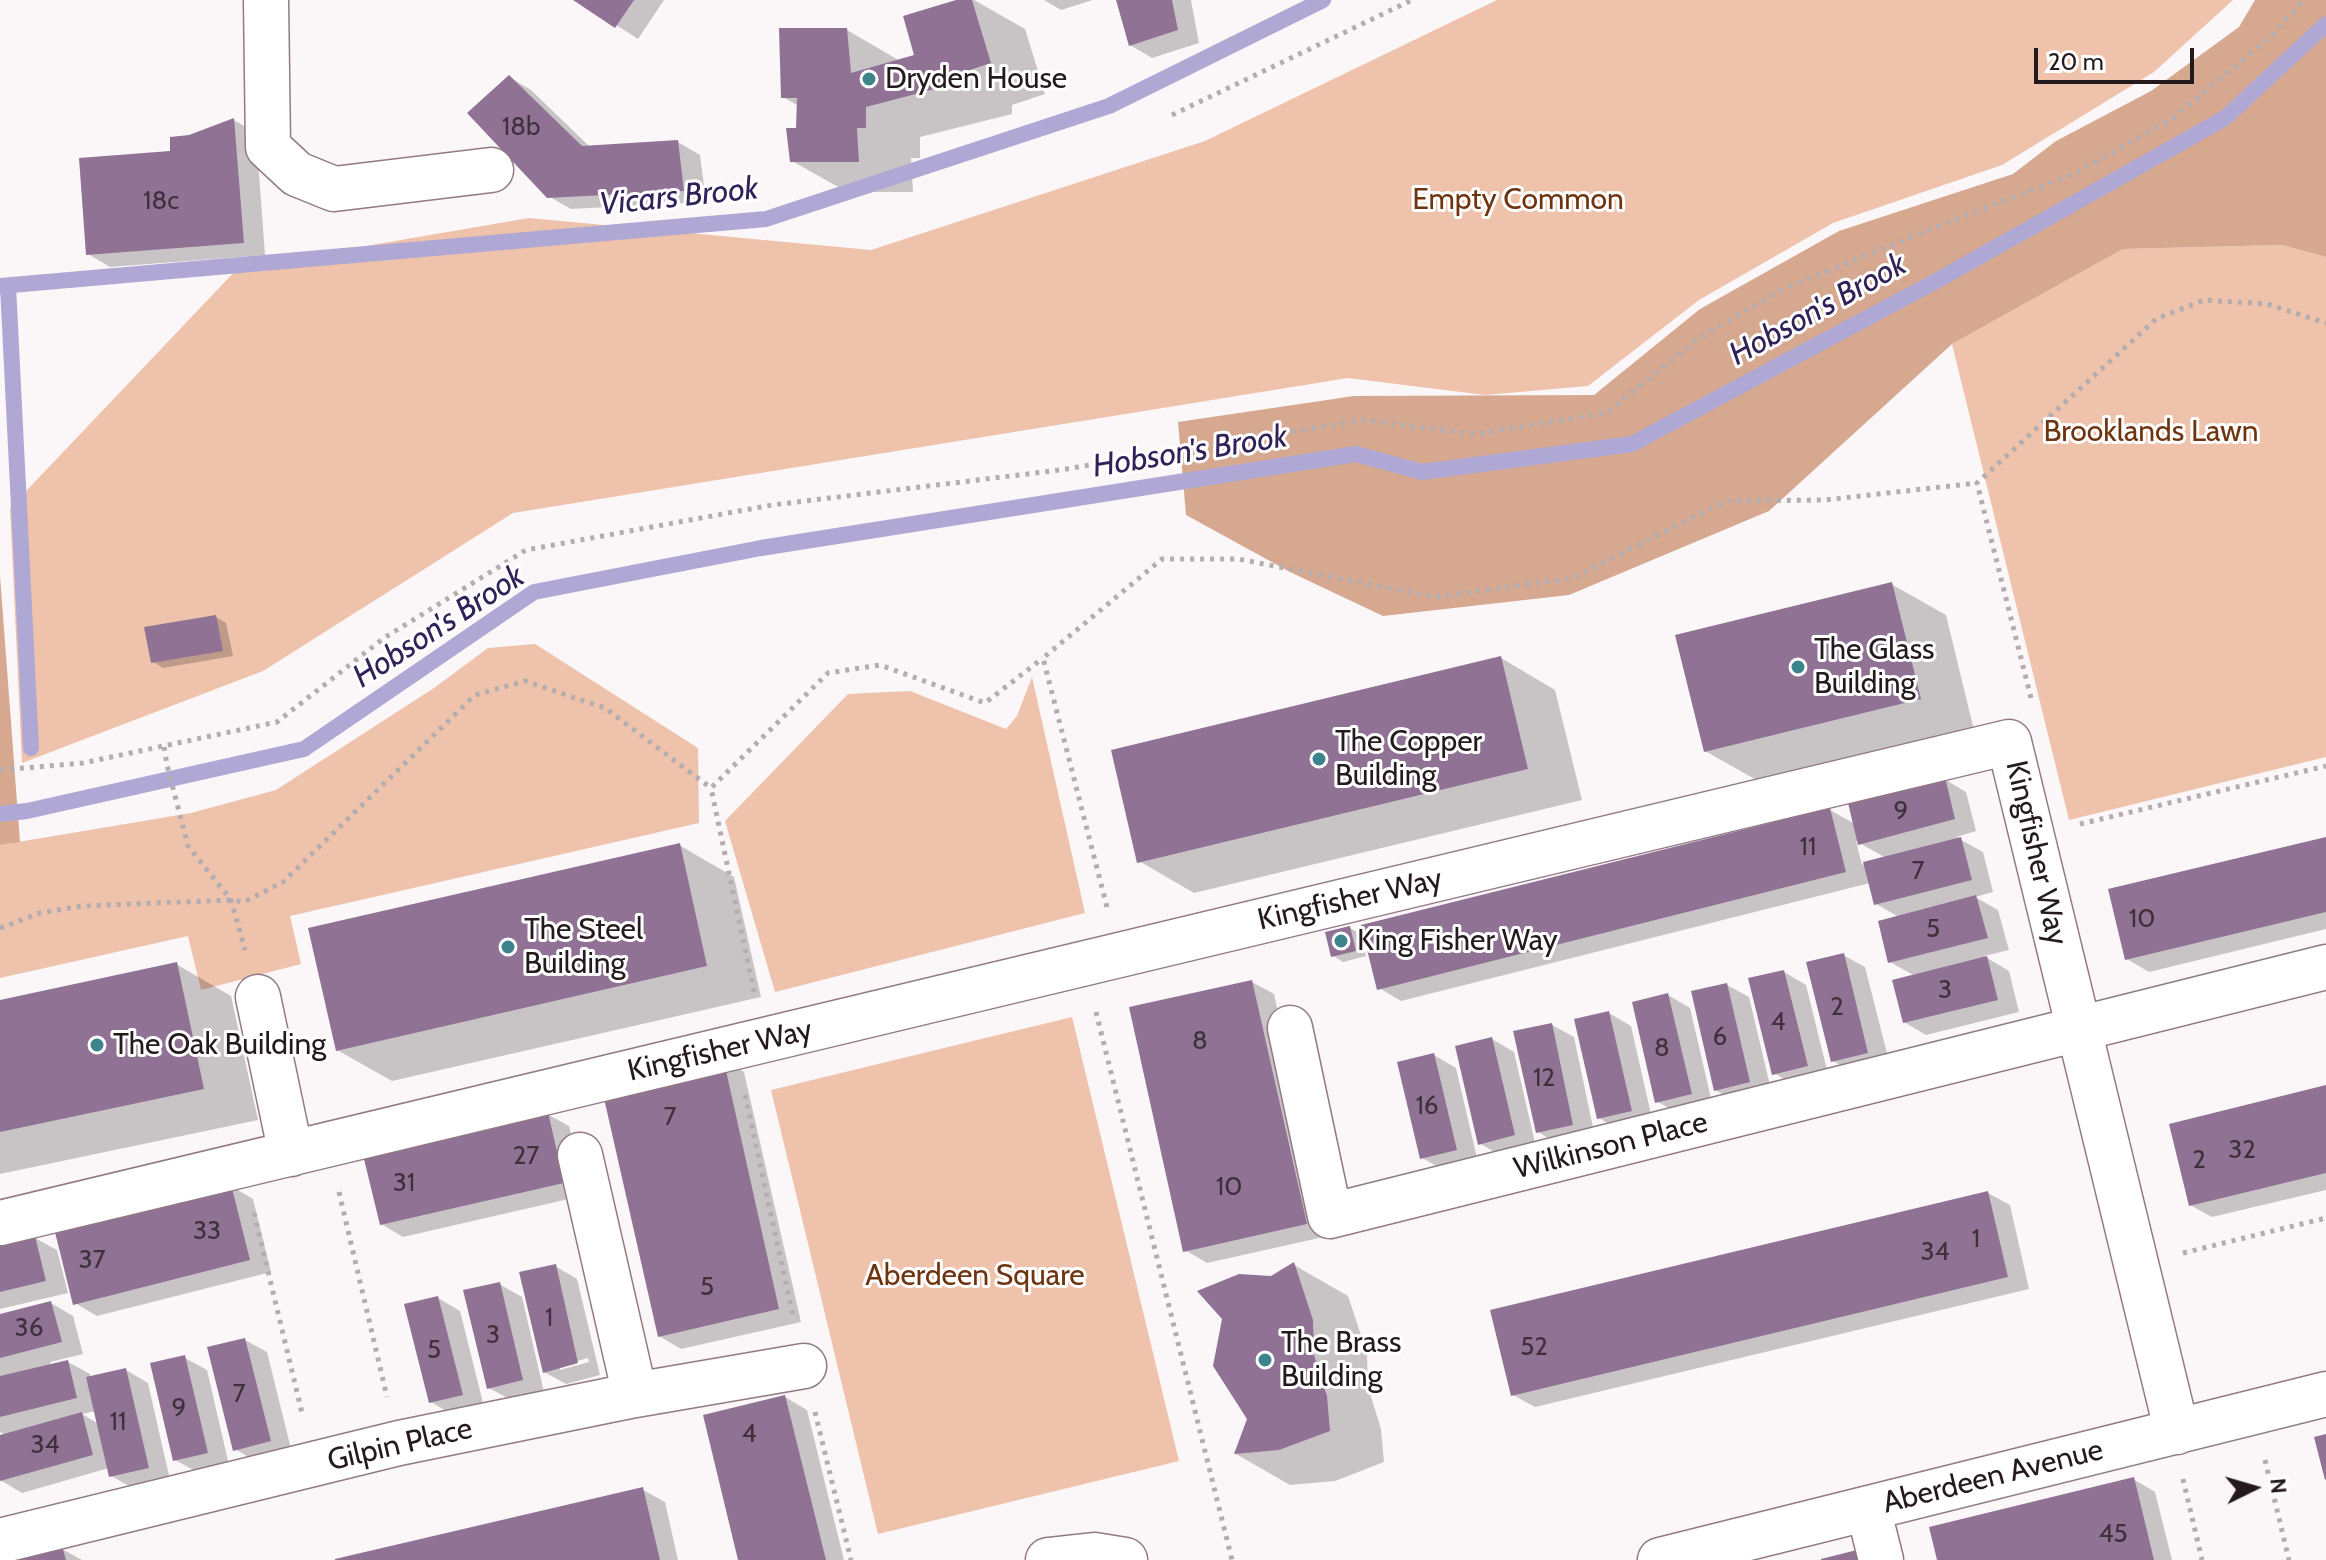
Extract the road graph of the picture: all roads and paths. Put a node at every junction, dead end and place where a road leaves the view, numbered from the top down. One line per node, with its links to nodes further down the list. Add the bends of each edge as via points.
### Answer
1 (266, 0): 5 (street, via 268,147 297,174 334,189)
2 (1412, 0): 4 (path)
3 (2303, 0): 10 (path, via 2274,34 2173,118 2074,174 1783,289 1698,339 1606,413 1475,434 1362,420 1060,470 772,505 526,550 384,638 277,722)
4 (1172, 115)
5 (491, 170)
6 (2326, 323): 7 (path, via 2267,304 2204,300 2156,319)
7 (1977, 483): 8 (path, via 1825,500 1725,501 1573,578 1435,597 1238,559 1162,559); 9 (path)
8 (1043, 658): 13 (path, via 985,703 880,665 828,673); 17 (path)
9 (2033, 708)
10 (164, 747): 12 (path, via 83,763); 15 (path, via 188,846)
11 (2326, 766): 14 (path)
12 (0, 770)
13 (711, 788): 15 (path, via 605,708 525,681 475,695 283,882 244,902); 22 (path)
14 (2079, 825)
15 (231, 900): 16 (path, via 82,906 40,913); 19 (path)
16 (0, 928)
17 (1102, 960): 21 (street, Kingfisher Way, via 2009,742); 22 (street, Kingfisher Way); 41 (path)
18 (2326, 967): 21 (street)
19 (258, 997): 23 (street)
20 (1290, 1028): 21 (street, Wilkinson Place, via 1330,1216)
21 (2078, 1029): 28 (street, Kingfisher Way)
22 (750, 1044): 23 (street, Kingfisher Way); 29 (path)
23 (309, 1149): 25 (street, Kingfisher Way); 34 (path)
24 (580, 1155): 31 (street)
25 (243, 1165): 27 (street, Kingfisher Way); 35 (path)
26 (2326, 1218): 28 (path)
27 (0, 1223)
28 (2136, 1264): 33 (street, Kingfisher Way)
29 (804, 1366): 31 (street, Gilpin Place); 38 (path)
30 (2326, 1394): 32 (street, Aberdeen Avenue)
31 (635, 1395): 34 (street, Gilpin Place)
32 (2253, 1412): 33 (street, Aberdeen Avenue); 45 (path)
33 (2174, 1432): 36 (street, Aberdeen Avenue); 44 (path)
34 (399, 1443): 35 (street, Gilpin Place)
35 (315, 1465): 37 (street, Gilpin Place)
36 (1868, 1508): 42 (street, Aberdeen Avenue); 43 (street)
37 (0, 1541)
38 (851, 1560)
39 (1048, 1560): 40 (street, via 1094,1555)
40 (1125, 1560)
41 (1232, 1560)
42 (1660, 1560)
43 (1881, 1560)
44 (2202, 1560)
45 (2289, 1560)

